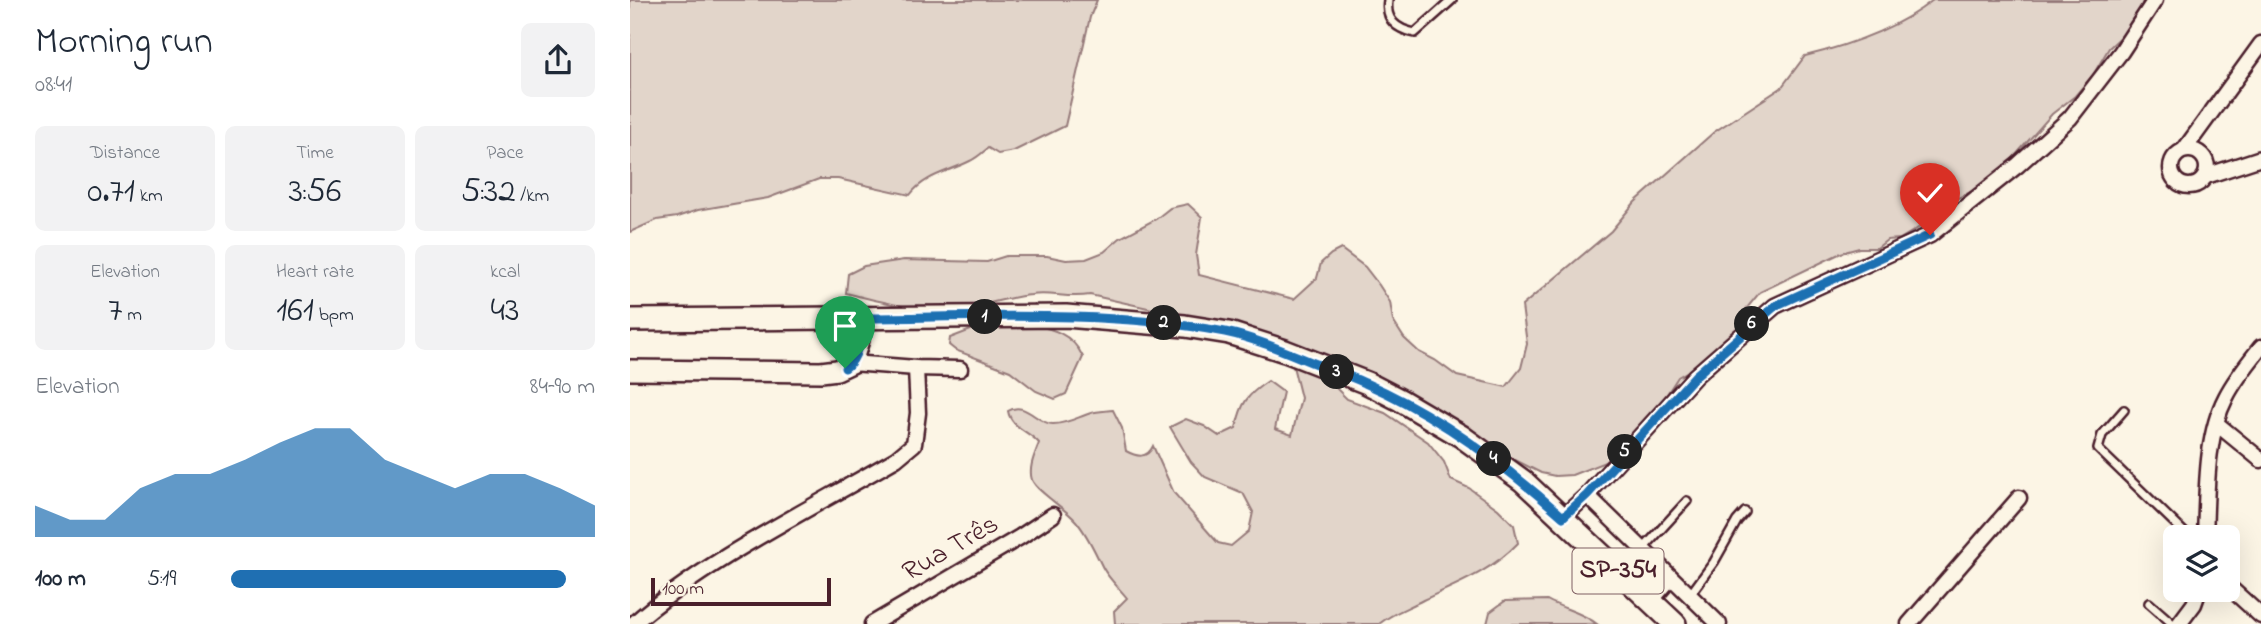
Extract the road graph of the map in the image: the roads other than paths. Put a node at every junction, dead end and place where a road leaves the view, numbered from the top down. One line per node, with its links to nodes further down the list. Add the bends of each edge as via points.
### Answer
1 (1388, 0): 2 (lane, via 1391,22 1415,33)
2 (1452, 0)
3 (2155, 0): 18 (street, via 2070,118 2018,165 1930,235 1775,306 1695,376)
4 (2261, 44): 5 (street)
5 (2184, 150): 7 (street, via 2201,153 2207,164); 7 (street, via 2172,162 2175,179 2191,186)
6 (2261, 158): 7 (street)
7 (2206, 176)
8 (859, 318): 9 (main road, SP-354); 11 (main road); 23 (main road, SP-354, via 1066,316 1229,333 1367,383 1400,400 1510,470)
9 (630, 320)
10 (2261, 347): 16 (street, via 2226,398)
11 (852, 363): 12 (street); 14 (main road, via 821,372)
12 (916, 368): 13 (street); 34 (street, via 914,444 663,598)
13 (960, 369)
14 (630, 370)
15 (2124, 410): 24 (lane, via 2102,435 2098,449)
16 (2217, 424): 17 (street); 25 (street, via 2208,470)
17 (2261, 460)
18 (1587, 495): 23 (street); 26 (street)
19 (2019, 498): 38 (street)
20 (1687, 501): 26 (lane)
21 (1745, 512): 28 (lane)
22 (1053, 515): 35 (street, Rua Três)
23 (1563, 517): 30 (main road, SP-354)
24 (2177, 525)
25 (2206, 525)
26 (1643, 549): 27 (street)
27 (1671, 578): 28 (street); 30 (street)
28 (1688, 596): 37 (street)
29 (2240, 597): 33 (street)
30 (1650, 602): 36 (main road, SP-354)
31 (2195, 602): 40 (street)
32 (2149, 603): 39 (lane)
33 (2261, 616)
34 (633, 624)
35 (872, 624)
36 (1675, 624)
37 (1718, 624)
38 (1909, 624)
39 (2173, 624)
40 (2179, 624)

